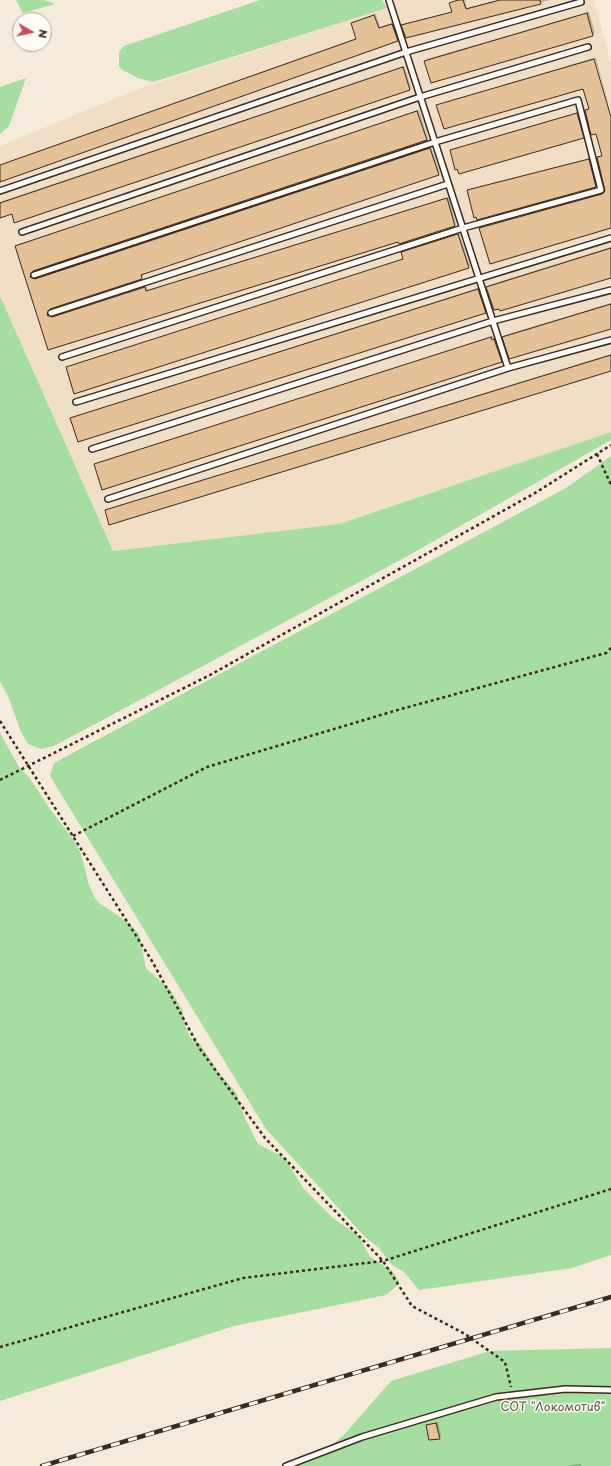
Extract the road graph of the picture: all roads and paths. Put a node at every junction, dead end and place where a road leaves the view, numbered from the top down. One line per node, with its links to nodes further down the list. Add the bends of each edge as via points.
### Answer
1 (389, 0): 4 (lane)
2 (581, 2): 4 (lane)
3 (588, 47): 5 (lane)
4 (406, 52): 5 (lane); 8 (lane)
5 (420, 97): 6 (lane); 10 (lane)
6 (435, 142): 7 (lane); 9 (lane, via 578,100 601,190); 12 (lane)
7 (448, 184): 9 (lane); 15 (lane)
8 (0, 191)
9 (463, 228): 13 (lane); 18 (lane)
10 (22, 232)
11 (611, 238): 13 (lane)
12 (34, 275)
13 (479, 278): 16 (lane); 20 (lane)
14 (611, 290): 16 (lane)
15 (51, 313)
16 (493, 321): 19 (lane); 22 (lane)
17 (611, 340): 19 (lane)
18 (62, 357)
19 (508, 368): 25 (lane)
20 (76, 402)
21 (611, 445): 23 (path)
22 (92, 449)
23 (598, 454): 24 (path); 28 (path, via 535,494 210,675)
24 (611, 485)
25 (108, 499)
26 (611, 648): 30 (path, via 606,653 401,709 207,767)
27 (0, 721): 28 (path)
28 (28, 766): 29 (path); 30 (path)
29 (0, 780)
30 (73, 836): 32 (path, via 152,961 200,1049 265,1138)
31 (611, 1189): 32 (path)
32 (383, 1261): 33 (path, via 243,1278); 35 (path, via 412,1306 465,1334 505,1362)
33 (0, 1347)
34 (611, 1390): 35 (lane, via 565,1389)
35 (512, 1395): 36 (lane, via 496,1397 362,1437)
36 (286, 1466)

